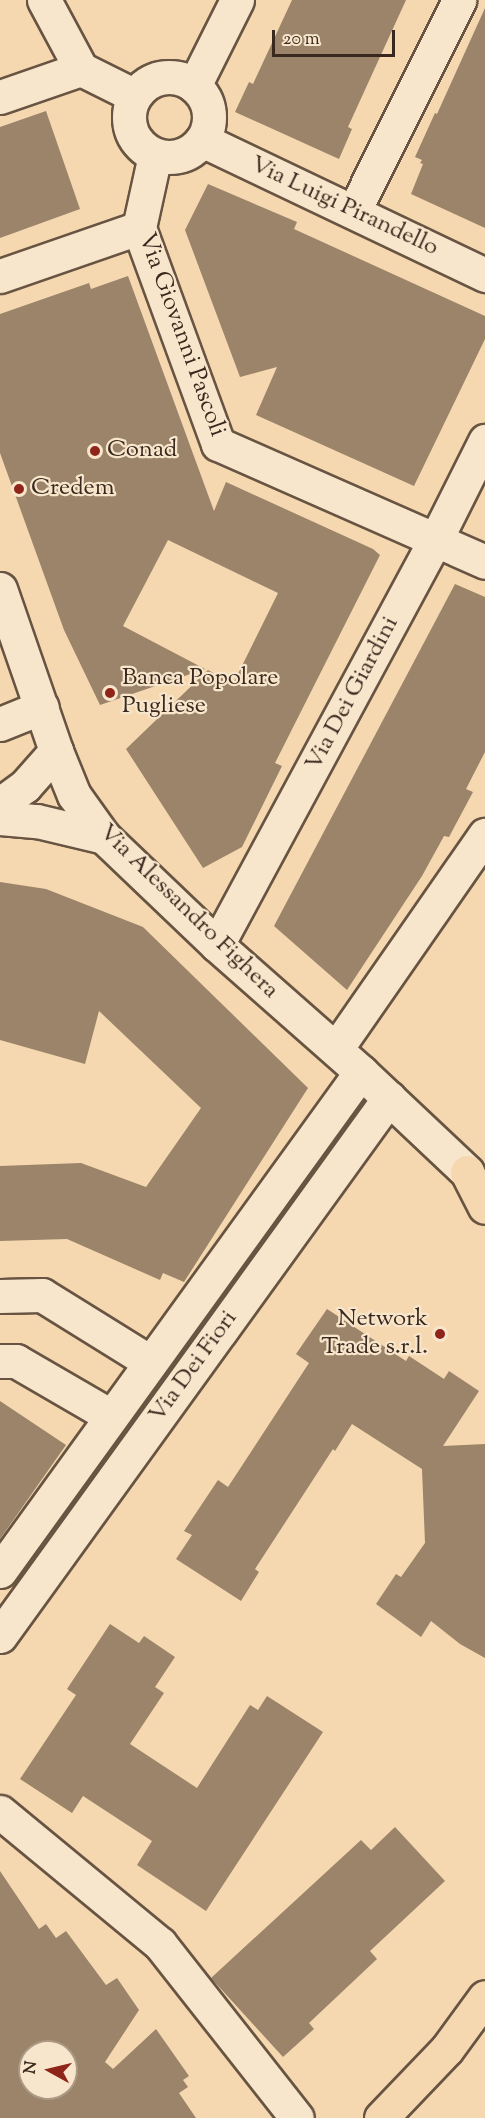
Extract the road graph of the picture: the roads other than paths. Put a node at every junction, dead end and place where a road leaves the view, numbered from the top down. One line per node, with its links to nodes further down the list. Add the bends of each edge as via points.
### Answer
1 (44, 0): 4 (street)
2 (237, 0): 5 (street)
3 (459, 0): 10 (street)
4 (81, 69): 6 (street); 7 (street)
5 (194, 86): 6 (street, via 170,77 144,86); 8 (street, via 202,95 209,117)
6 (135, 96): 9 (street, via 130,110 132,130 142,147)
7 (0, 97)
8 (202, 140): 9 (street, via 177,157); 10 (street, Via Luigi Pirandello)
9 (154, 154): 11 (street, Via Giovanni Pascoli)
10 (354, 211): 12 (street, Via Luigi Pirandello)
11 (139, 228): 13 (street); 15 (street, Via Giovanni Pascoli, via 218,444)
12 (485, 275)
13 (0, 276)
14 (485, 441): 15 (street, Via Dei Giardini)
15 (436, 539): 16 (street, Via Giovanni Pascoli); 25 (street, Via Dei Giardini)
16 (485, 562)
17 (0, 590): 18 (street, Via Alessandro Fighera)
18 (42, 707): 19 (street); 20 (street, Via Alessandro Fighera)
19 (0, 724)
20 (56, 751): 21 (street, via 25,786); 24 (street, Via Alessandro Fighera, via 74,795)
21 (0, 804)
22 (0, 818): 24 (street, via 37,821)
23 (485, 836): 26 (street)
24 (104, 837): 25 (street, Via Alessandro Fighera)
25 (217, 945): 26 (street, Via Alessandro Fighera)
26 (336, 1049): 27 (street, Via Alessandro Fighera)
27 (362, 1072): 28 (street, Via Alessandro Fighera); 33 (street, Via Dei Fiori)
28 (389, 1098): 29 (street, Via Alessandro Fighera); 36 (street, Via Dei Fiori)
29 (476, 1175): 30 (main road)
30 (485, 1207)
31 (0, 1296): 33 (street, via 42,1295)
32 (0, 1361): 34 (street, via 16,1361)
33 (150, 1362): 34 (street, Via Dei Fiori)
34 (111, 1416): 35 (street, Via Dei Fiori)
35 (0, 1571)
36 (0, 1636)
37 (0, 1812): 39 (street, via 160,1944)
38 (485, 1997): 40 (main road, via 447,2049)
39 (297, 2118)
40 (381, 2118)

